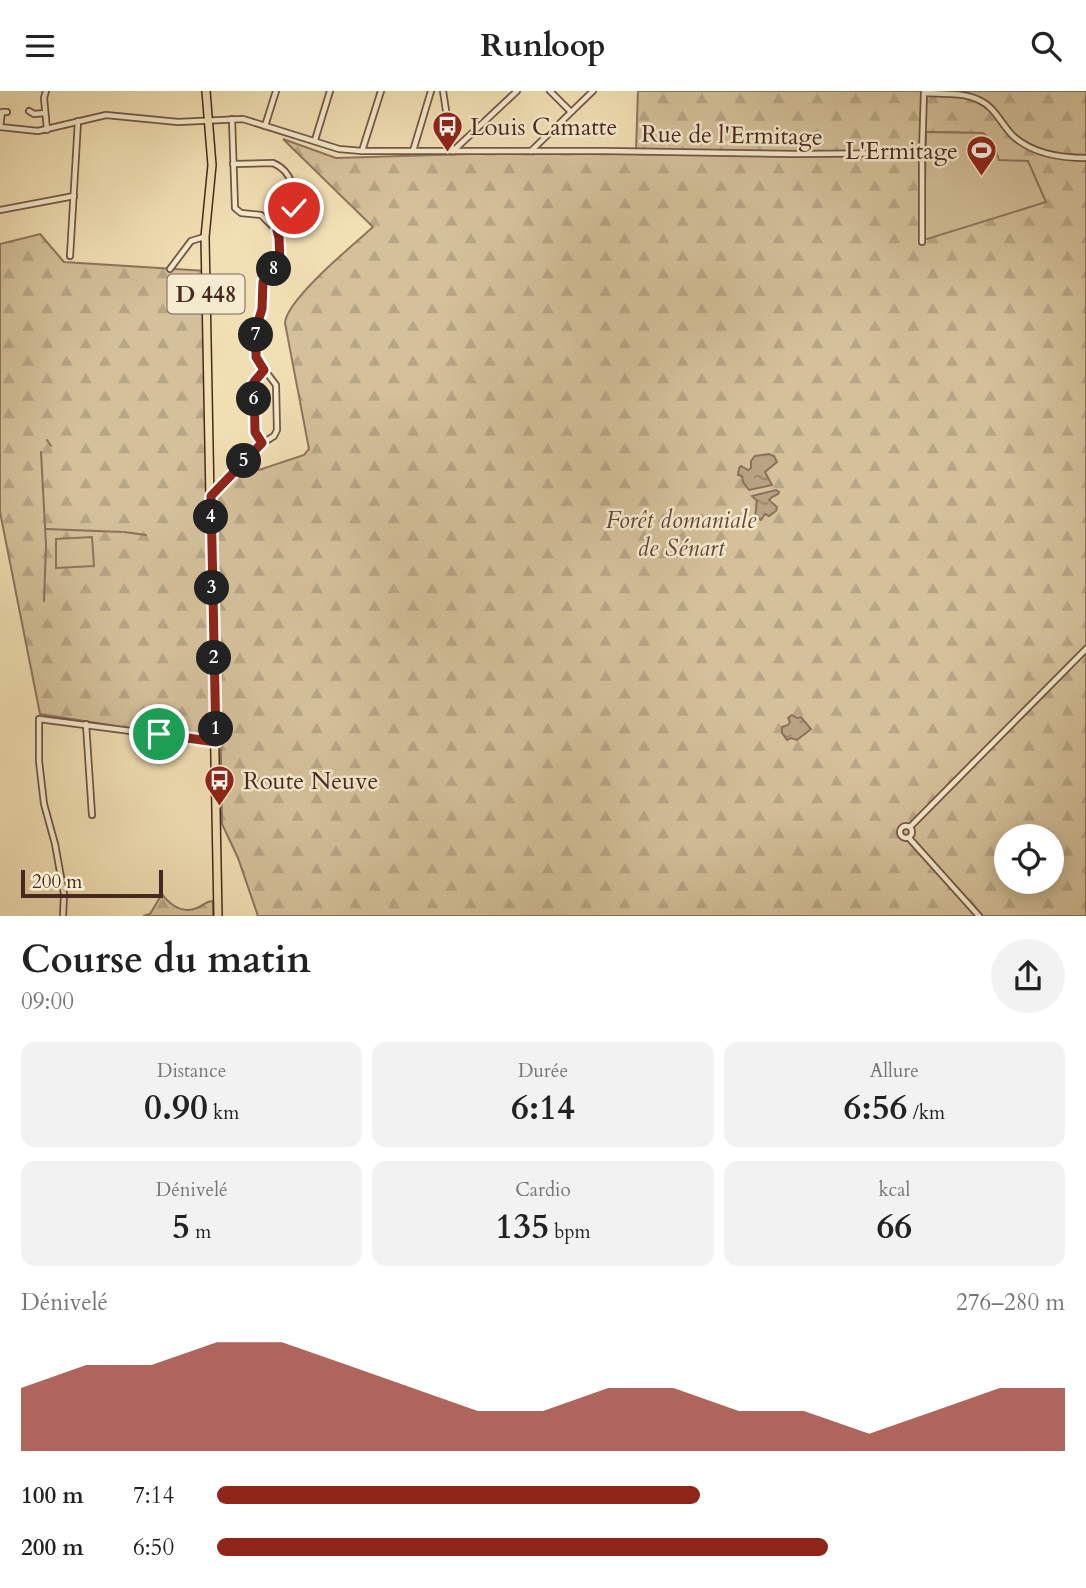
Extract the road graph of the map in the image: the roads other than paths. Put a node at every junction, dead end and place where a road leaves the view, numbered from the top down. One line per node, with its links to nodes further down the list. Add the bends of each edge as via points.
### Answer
1 (46, 91): 15 (street)
2 (206, 91): 18 (main road, D 448)
3 (276, 91): 19 (street)
4 (330, 91): 22 (street)
5 (381, 91): 23 (street)
6 (431, 91): 24 (street)
7 (443, 91): 25 (street)
8 (517, 91): 25 (street)
9 (550, 91): 14 (street)
10 (593, 91): 14 (street)
11 (924, 92): 27 (street); 28 (street, via 979,100 1024,143 1056,156)
12 (29, 111): 15 (street)
13 (7, 112): 20 (street, via 1,114)
14 (571, 112): 26 (street)
15 (45, 113): 21 (street)
16 (232, 119): 18 (street, Rue de l'Ermitage); 19 (street, Rue de l'Ermitage); 29 (street)
17 (78, 121): 18 (street, Rue de l'Ermitage, via 106,115); 21 (street, Rue de l'Ermitage); 30 (street)
18 (210, 121): 33 (main road, D 448, via 212,165)
19 (265, 126): 22 (street, Rue de l'Ermitage)
20 (0, 127): 21 (street, Rue de l'Ermitage)
21 (47, 130)
22 (315, 141): 23 (street, Rue de l'Ermitage)
23 (362, 151): 24 (street, Rue de l'Ermitage)
24 (413, 151): 25 (street, Rue de l'Ermitage)
25 (452, 151): 26 (street, Rue de l'Ermitage)
26 (531, 151): 27 (street, Rue de l'Ermitage)
27 (922, 153): 34 (street)
28 (1086, 158)
29 (233, 164): 32 (street, via 235,208 261,215); 32 (street, via 278,164 291,178 293,212)
30 (74, 196): 31 (street); 35 (street)
31 (0, 210)
32 (277, 230): 37 (street, via 280,262 263,282 256,328 256,357)
33 (205, 237): 36 (street, via 191,241); 39 (main road, D 448)
34 (922, 242)
35 (70, 256)
36 (170, 269)
37 (264, 370): 38 (street, via 254,386 255,432); 38 (street, via 276,385 278,426 274,436)
38 (262, 443): 39 (street)
39 (211, 496): 42 (main road, D 448)
40 (1086, 649): 44 (street)
41 (86, 724): 42 (street); 43 (street); 46 (street, via 39,719 39,761 64,894)
42 (216, 742): 47 (main road, D 448)
43 (92, 815)
44 (910, 827): 45 (street); 45 (street, via 902,827 899,833)
45 (909, 838): 48 (street)
46 (63, 916)
47 (218, 916)
48 (979, 916)

